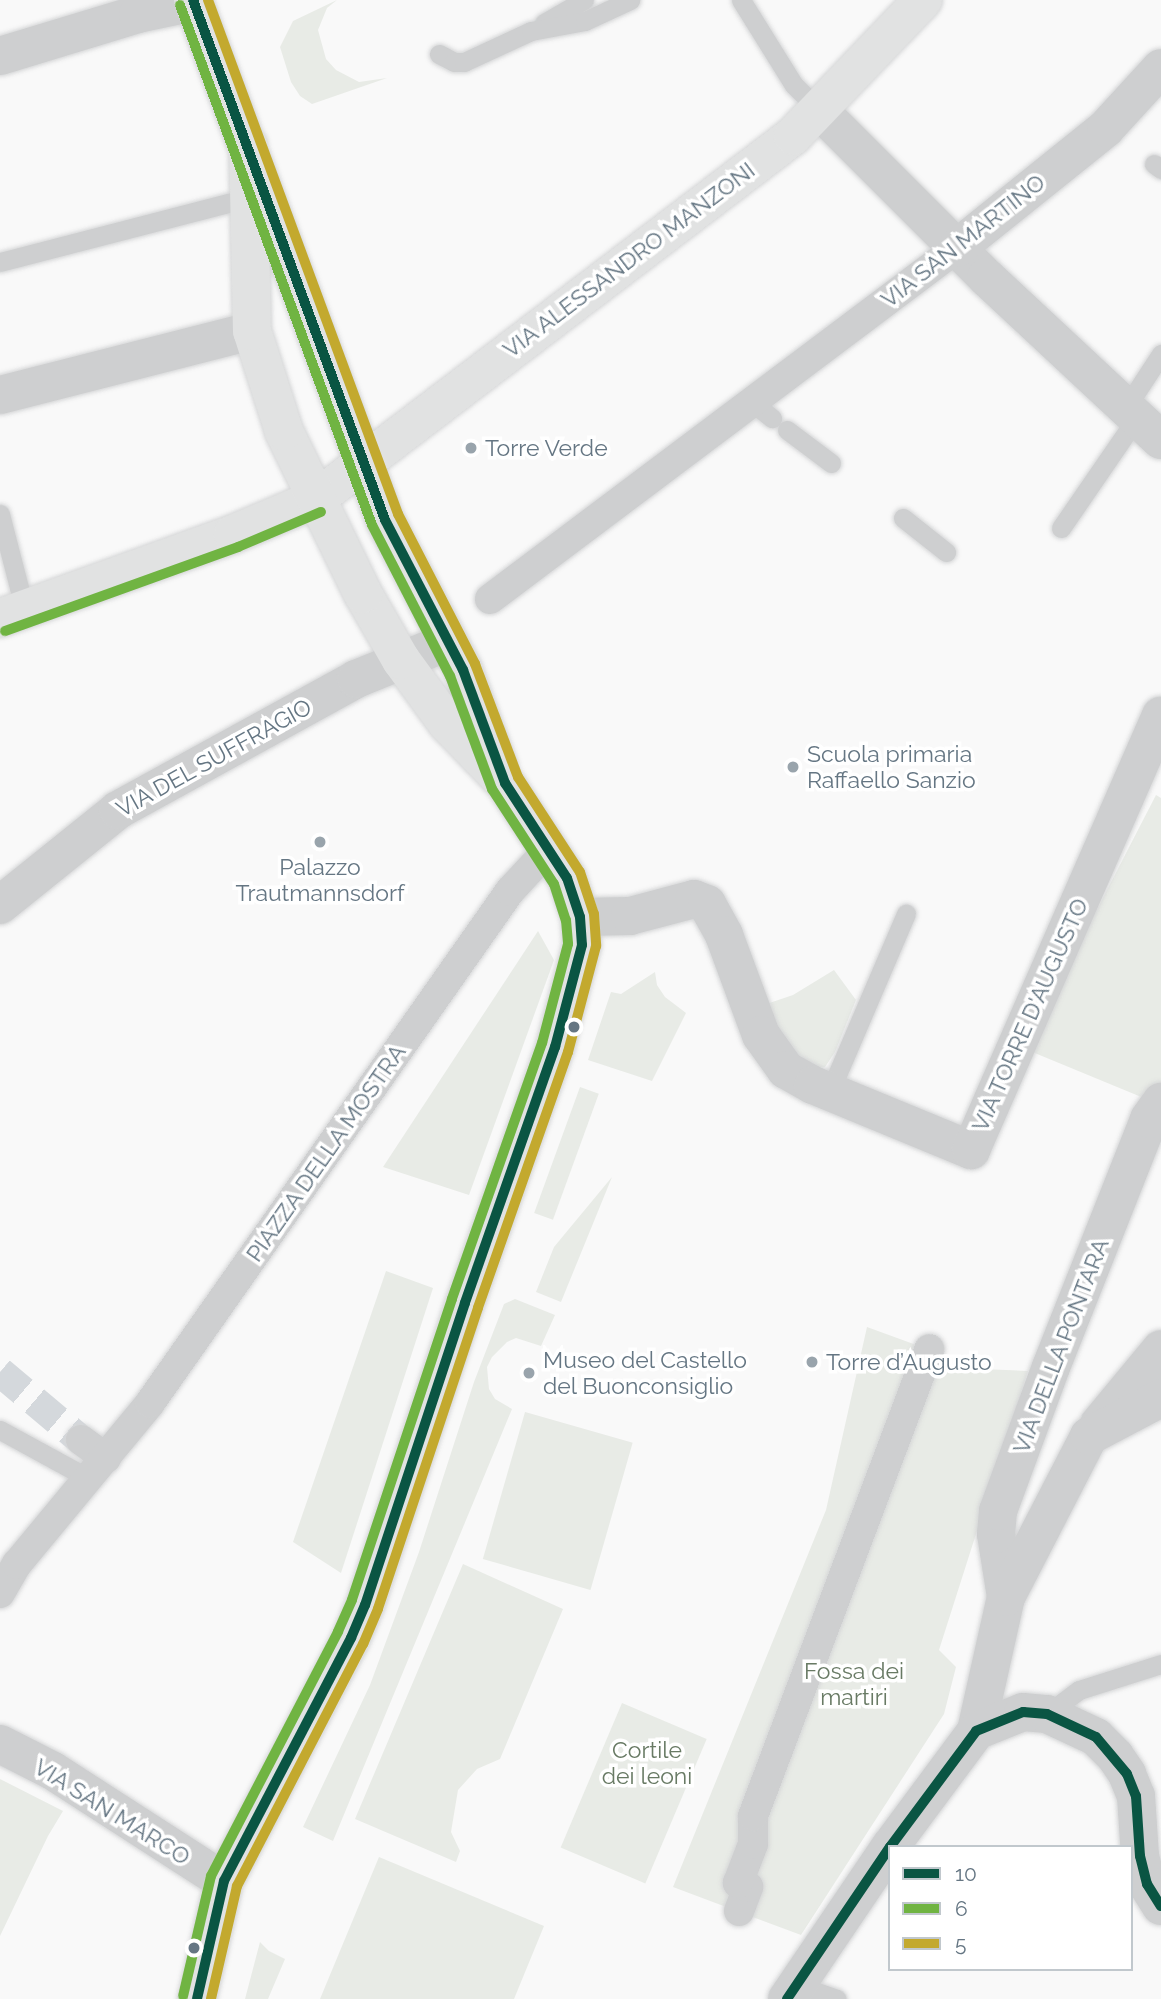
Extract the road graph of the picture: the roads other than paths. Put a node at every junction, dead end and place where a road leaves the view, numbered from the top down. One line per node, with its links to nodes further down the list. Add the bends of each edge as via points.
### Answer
1 (584, 0): 6 (lane)
2 (629, 0): 6 (lane, via 584,21)
3 (741, 0): 10 (lane, via 794,85)
4 (923, 0): 10 (main road, VIA ALESSANDRO MANZONI)
5 (195, 1): 7 (street); 11 (main road)
6 (531, 31): 8 (lane, via 464,62)
7 (2, 48)
8 (439, 54)
9 (1161, 68): 13 (street, VIA SAN MARTINO, via 1115,137)
10 (819, 110): 13 (street); 20 (main road, VIA ALESSANDRO MANZONI, via 793,136)
11 (248, 145): 12 (main road); 20 (main road)
12 (247, 198): 14 (lane); 15 (main road)
13 (957, 248): 18 (street, VIA SAN MARTINO); 19 (street)
14 (0, 262)
15 (252, 331): 17 (street); 22 (main road, via 284,431)
16 (1161, 354): 19 (lane)
17 (0, 395)
18 (770, 416): 21 (lane); 27 (street, VIA SAN MARTINO)
19 (1141, 423): 25 (lane)
20 (363, 461): 22 (main road, VIA ALESSANDRO MANZONI); 29 (main road, via 384,520)
21 (831, 463)
22 (316, 499): 28 (main road, VIA ALESSANDRO MANZONI); 30 (main road)
23 (0, 514): 28 (lane)
24 (903, 518): 26 (lane)
25 (1061, 528)
26 (946, 552)
27 (490, 599)
28 (13, 615)
29 (447, 642): 30 (street, VIA DEL SUFFRAGIO); 32 (main road, via 463,670)
30 (401, 660): 32 (main road, via 447,723); 34 (street, VIA DEL SUFFRAGIO, via 356,679 118,810)
31 (1161, 716): 37 (street, VIA TORRE D'AUGUSTO, via 971,1150)
32 (505, 783): 33 (main road)
33 (548, 850): 36 (main road, via 567,878); 45 (street, PIAZZA DELLA MOSTRA, via 510,891 150,1403)
34 (0, 905)
35 (906, 914): 37 (lane)
36 (580, 917): 37 (street, VIA TORRE D'AUGUSTO, via 630,916 694,898 707,904 724,935 761,1035 786,1070); 54 (main road, via 582,945 555,1047 365,1605)
37 (830, 1091)
38 (1161, 1102): 47 (street, VIA DELLA PONTARA, via 1149,1119 998,1511 996,1534)
39 (929, 1349): 56 (street, via 753,1816 752,1844 738,1883 748,1887)
40 (1161, 1349): 43 (street)
41 (1161, 1398): 43 (street)
42 (0, 1430): 45 (lane)
43 (1089, 1436): 47 (street)
44 (81, 1440): 45 (street)
45 (97, 1468): 46 (street, PIAZZA DELLA MOSTRA, via 17,1564)
46 (0, 1592)
47 (1006, 1597): 50 (street)
48 (1161, 1664): 49 (lane, via 1079,1690)
49 (1047, 1714): 50 (street, via 1023,1712); 55 (street, via 1096,1737 1128,1774 1136,1796 1144,1875)
50 (976, 1731): 52 (street)
51 (0, 1744): 54 (street, VIA SAN MARCO, via 53,1770)
52 (891, 1845)
53 (888, 1850): 57 (street)
54 (224, 1881): 58 (main road)
55 (1161, 1906)
56 (739, 1911)
57 (792, 1992): 59 (lane)
58 (197, 1999)
59 (837, 1999)

